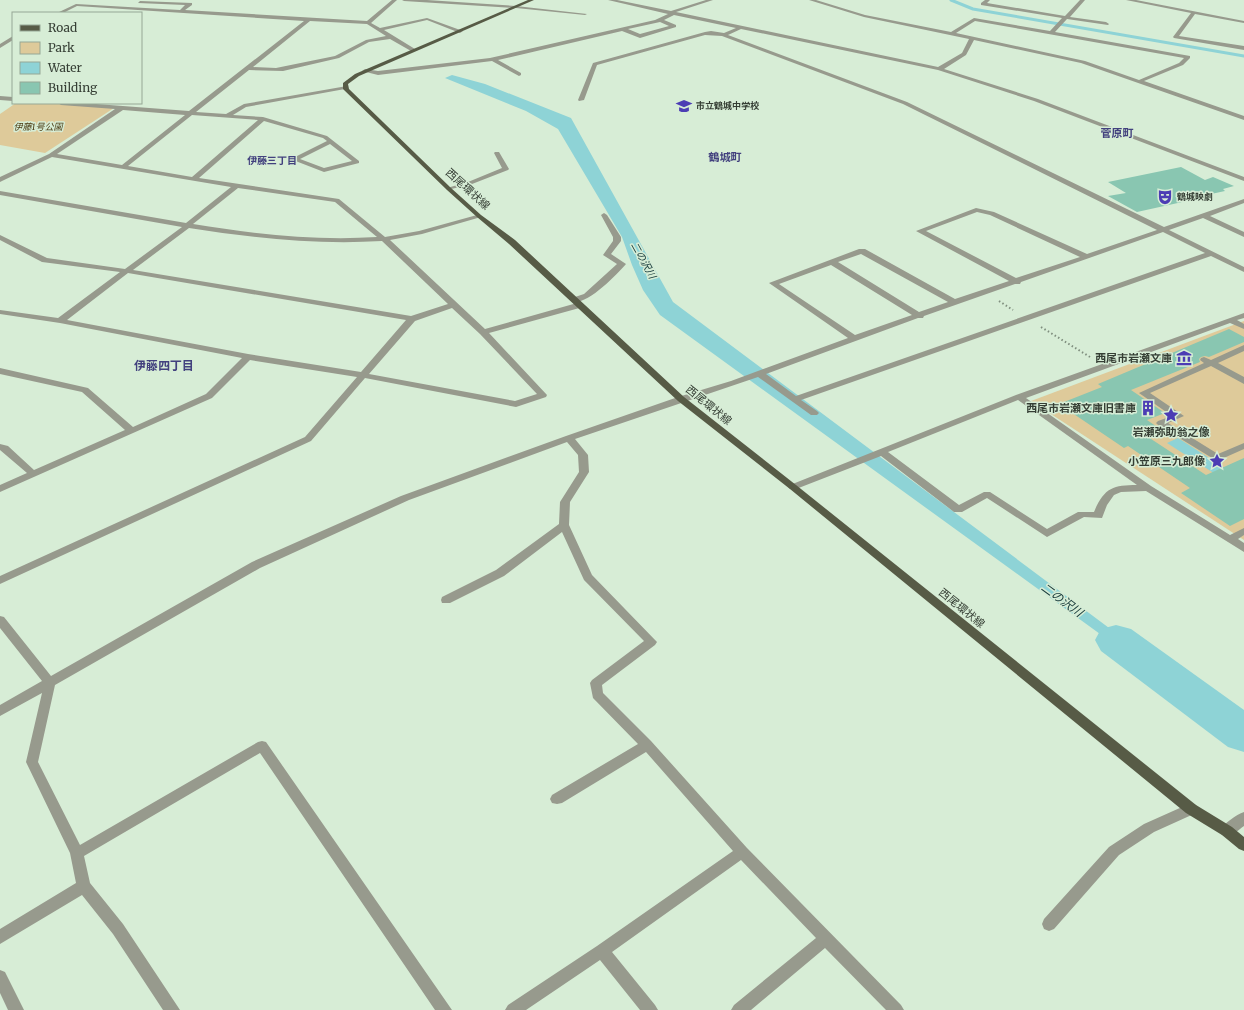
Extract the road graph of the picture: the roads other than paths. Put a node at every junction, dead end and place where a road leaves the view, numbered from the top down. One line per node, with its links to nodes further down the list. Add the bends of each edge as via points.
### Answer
1 (395, 0): 22 (street)
2 (404, 0): 11 (street)
3 (532, 0): 11 (main road)
4 (613, 0): 16 (street)
5 (711, 0): 16 (street)
6 (811, 0): 29 (street, via 864,16)
7 (988, 0): 18 (street, via 983,4)
8 (1083, 0): 18 (street)
9 (1130, 0): 15 (street)
10 (141, 1): 12 (street); 14 (street, via 190,4)
11 (516, 7): 17 (street); 27 (main road)
12 (132, 9): 13 (street, via 76,5); 14 (street)
13 (61, 12)
14 (180, 12): 19 (street)
15 (1194, 12): 21 (street); 36 (street, via 1176,37)
16 (673, 13): 20 (street); 24 (street)
17 (586, 14)
18 (1066, 18): 23 (street); 28 (street)
19 (308, 20): 22 (street); 39 (street)
20 (660, 20): 25 (street); 25 (street, via 674,26 640,36)
21 (1244, 22)
22 (368, 23): 26 (street)
23 (1106, 24)
24 (742, 27): 30 (street); 40 (street)
25 (622, 29): 38 (street)
26 (379, 30): 27 (street, via 427,19 448,29); 31 (street)
27 (460, 31): 37 (main road)
28 (1051, 33): 29 (street, via 974,19); 43 (street, via 1188,57 1181,64)
29 (952, 34): 33 (street)
30 (725, 36): 47 (street, via 706,34 595,64); 69 (street, via 905,103)
31 (391, 37): 37 (street); 39 (street, via 368,41 338,57 283,69)
32 (0, 38): 34 (street)
33 (972, 38): 40 (street, via 970,48 962,56); 43 (street, via 1083,62)
34 (12, 39): 35 (street)
35 (0, 46)
36 (1244, 48)
37 (413, 50): 41 (main road)
38 (492, 59): 41 (street, via 378,73); 42 (street)
39 (248, 68): 50 (street)
40 (939, 69): 59 (street, via 1036,100)
41 (365, 71): 44 (main road, via 350,79)
42 (519, 74)
43 (1138, 82): 52 (street)
44 (345, 87): 51 (street, via 244,106); 62 (main road, 西尾環状線)
45 (0, 98): 46 (street)
46 (12, 99)
47 (581, 100)
48 (73, 104): 49 (street)
49 (121, 108): 50 (street); 56 (street)
50 (191, 113): 51 (street); 57 (street)
51 (227, 116): 53 (street)
52 (1244, 118)
53 (263, 119): 54 (street); 58 (street)
54 (332, 141): 54 (street, via 357,162 324,170 295,159)
55 (497, 153): 62 (street, via 506,169)
56 (51, 155): 57 (street); 60 (street)
57 (123, 167): 58 (street)
58 (193, 179): 61 (street)
59 (1244, 179)
60 (0, 180)
61 (236, 186): 68 (street); 72 (street, via 337,200)
62 (449, 189): 66 (main road, 西尾環状線)
63 (0, 193): 68 (street)
64 (1244, 202): 67 (street)
65 (604, 215): 79 (street, via 617,237 607,255 622,264)
66 (480, 216): 72 (street); 79 (main road, 西尾環状線)
67 (1206, 216): 69 (street); 70 (street)
68 (187, 226): 72 (street, via 298,241); 77 (street)
69 (1163, 230): 73 (street); 74 (street)
70 (1244, 235)
71 (0, 236): 77 (street, via 45,260)
72 (384, 239): 81 (street)
73 (1210, 254): 76 (street); 100 (street)
74 (1087, 258): 78 (street); 78 (street, via 992,213 976,210 920,231)
75 (832, 262): 80 (street, via 862,251); 84 (street); 90 (street, via 774,283)
76 (1244, 270)
77 (127, 271): 85 (street); 87 (street)
78 (1017, 282): 80 (street)
79 (577, 302): 89 (street); 99 (main road, 西尾環状線)
80 (954, 302): 84 (street)
81 (452, 304): 85 (street); 89 (street)
82 (0, 312): 87 (street)
83 (1244, 315): 86 (street)
84 (920, 316): 90 (street)
85 (412, 318): 96 (street)
86 (1230, 320): 88 (street); 98 (street)
87 (60, 321): 92 (street)
88 (1244, 327)
89 (483, 332): 96 (street, via 543,395 516,404)
90 (855, 340): 95 (street)
91 (1244, 348): 93 (street)
92 (248, 357): 96 (street); 102 (street, via 209,396)
93 (1207, 362): 97 (street); 105 (street, via 1143,393 1179,416 1162,423 1216,458)
94 (0, 371): 102 (street, via 85,390)
95 (760, 374): 99 (street); 100 (street)
96 (362, 375): 115 (street, via 308,439)
97 (1244, 382)
98 (1019, 397): 106 (street); 109 (street)
99 (681, 399): 103 (street); 108 (main road, 西尾環状線)
100 (794, 399): 101 (street)
101 (814, 413)
102 (130, 430): 107 (street)
103 (570, 438): 111 (street, via 583,455 584,472 565,502); 118 (street, via 405,498 256,565)
104 (0, 446): 107 (street)
105 (1244, 446)
106 (882, 452): 108 (street); 109 (street, via 958,510 987,494 1047,534 1082,514 1098,516 1104,499 1114,490)
107 (33, 474): 110 (street)
108 (793, 487): 122 (main road, 西尾環状線)
109 (1148, 488): 113 (street)
110 (0, 489)
111 (564, 525): 116 (street, via 500,573); 120 (street, via 588,577 651,642 596,683 597,695)
112 (1244, 531): 113 (street)
113 (1230, 539): 114 (street)
114 (1244, 548)
115 (0, 580)
116 (446, 600)
117 (0, 620): 118 (street)
118 (50, 683): 119 (street); 127 (street, via 32,762)
119 (0, 711)
120 (647, 744): 121 (street); 126 (street)
121 (557, 799)
122 (1191, 809): 124 (main road, 西尾環状線); 129 (street, via 1149,828 1114,851)
123 (1244, 818): 124 (street)
124 (1227, 831): 125 (main road, 西尾環状線)
125 (1244, 845)
126 (742, 852): 131 (street); 132 (street)
127 (77, 853): 128 (street); 136 (street, via 262,746)
128 (84, 886): 130 (street); 135 (street, via 118,929)
129 (1049, 924)
130 (0, 937)
131 (826, 938): 139 (street); 140 (street)
132 (602, 951): 137 (street); 138 (street)
133 (0, 977): 134 (street)
134 (16, 1010)
135 (172, 1010)
136 (444, 1010)
137 (513, 1010)
138 (650, 1010)
139 (738, 1010)
140 (896, 1010)

